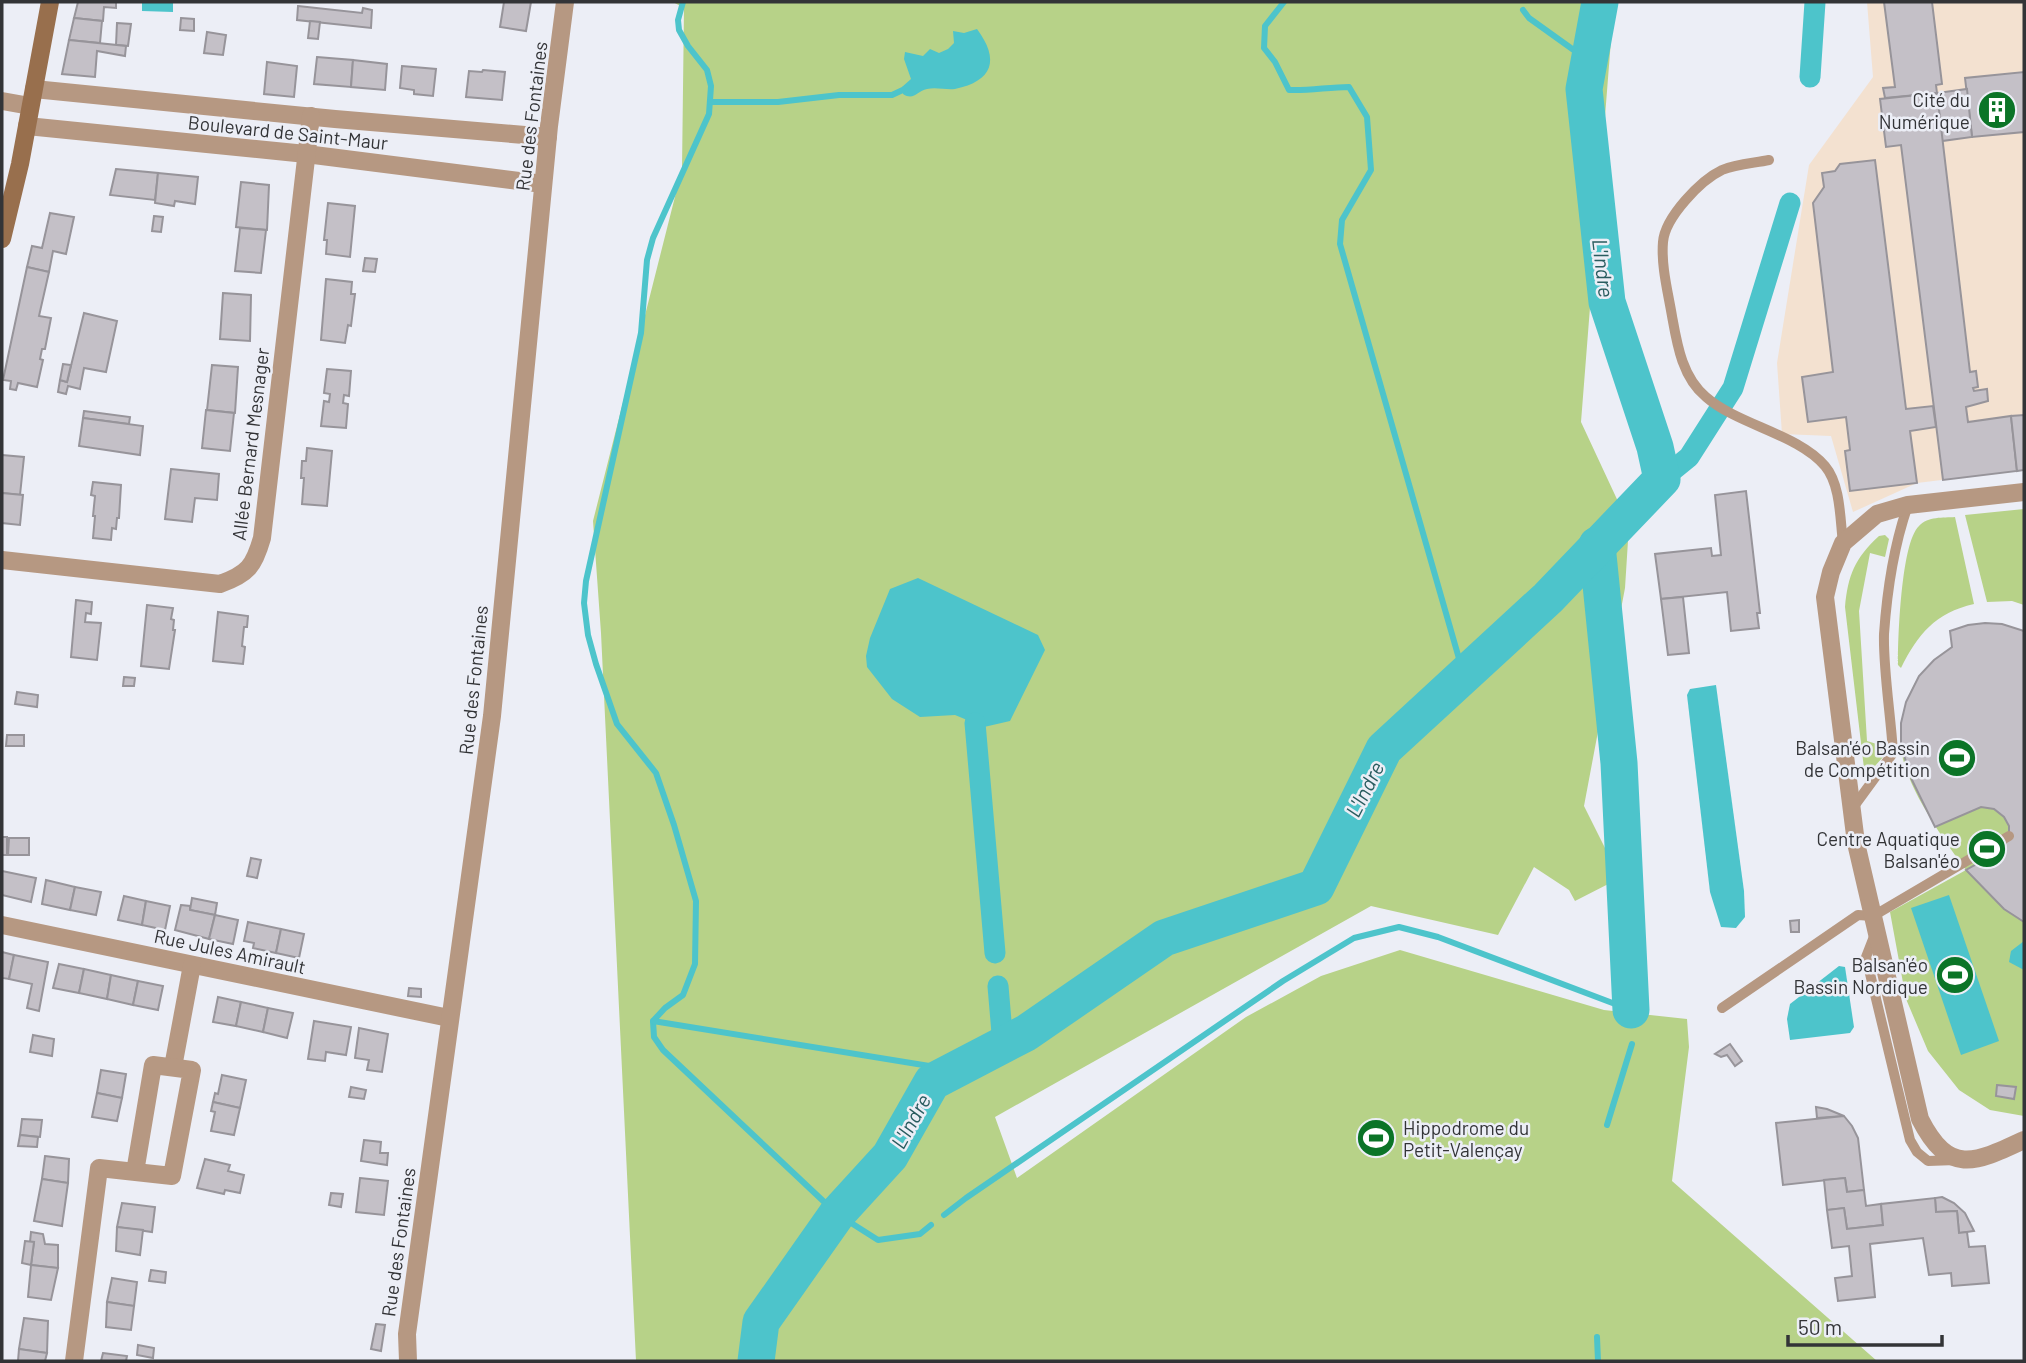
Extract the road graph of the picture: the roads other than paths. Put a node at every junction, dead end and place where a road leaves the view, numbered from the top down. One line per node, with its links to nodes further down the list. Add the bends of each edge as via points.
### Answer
1 (50, 2): 3 (main road)
2 (565, 2): 7 (street, Rue des Fontaines)
3 (32, 97): 4 (street, Boulevard de Saint-Maur); 5 (street, Boulevard de Saint-Maur); 6 (main road)
4 (2, 101)
5 (311, 116): 7 (street, Boulevard de Saint-Maur); 8 (street)
6 (27, 125): 8 (street, Boulevard de Saint-Maur); 11 (main road)
7 (548, 137): 10 (street, Rue des Fontaines)
8 (306, 154): 10 (street, Boulevard de Saint-Maur); 15 (street, Allée Bernard Mesnager, via 256,561 237,578 220,584)
9 (1769, 160): 14 (lane, via 1723,169 1678,211 1663,238 1679,353 1705,397 1812,453 1827,467 1834,482)
10 (543, 184): 22 (street, Rue des Fontaines, via 492,716)
11 (2, 239)
12 (2024, 492): 13 (street)
13 (1909, 505): 14 (street, via 1877,514); 16 (lane, via 1889,583 1884,636 1894,754)
14 (1843, 543): 16 (street, via 1825,597)
15 (2, 560)
16 (1851, 810): 19 (street)
17 (2009, 836): 19 (lane)
18 (2, 925): 20 (street, Rue Jules Amirault)
19 (1874, 925): 21 (lane, via 1858,915); 24 (street, via 1920,1119 1930,1139 1956,1160 1977,1159)
20 (192, 965): 22 (street, Rue Jules Amirault); 23 (street)
21 (1722, 1008)
22 (449, 1018): 27 (street, Rue des Fontaines, via 407,1334)
23 (173, 1067): 25 (street, via 153,1065); 25 (street, via 192,1070 172,1176)
24 (2024, 1140)
25 (135, 1172): 26 (street, via 99,1168)
26 (74, 1361)
27 (408, 1361)

